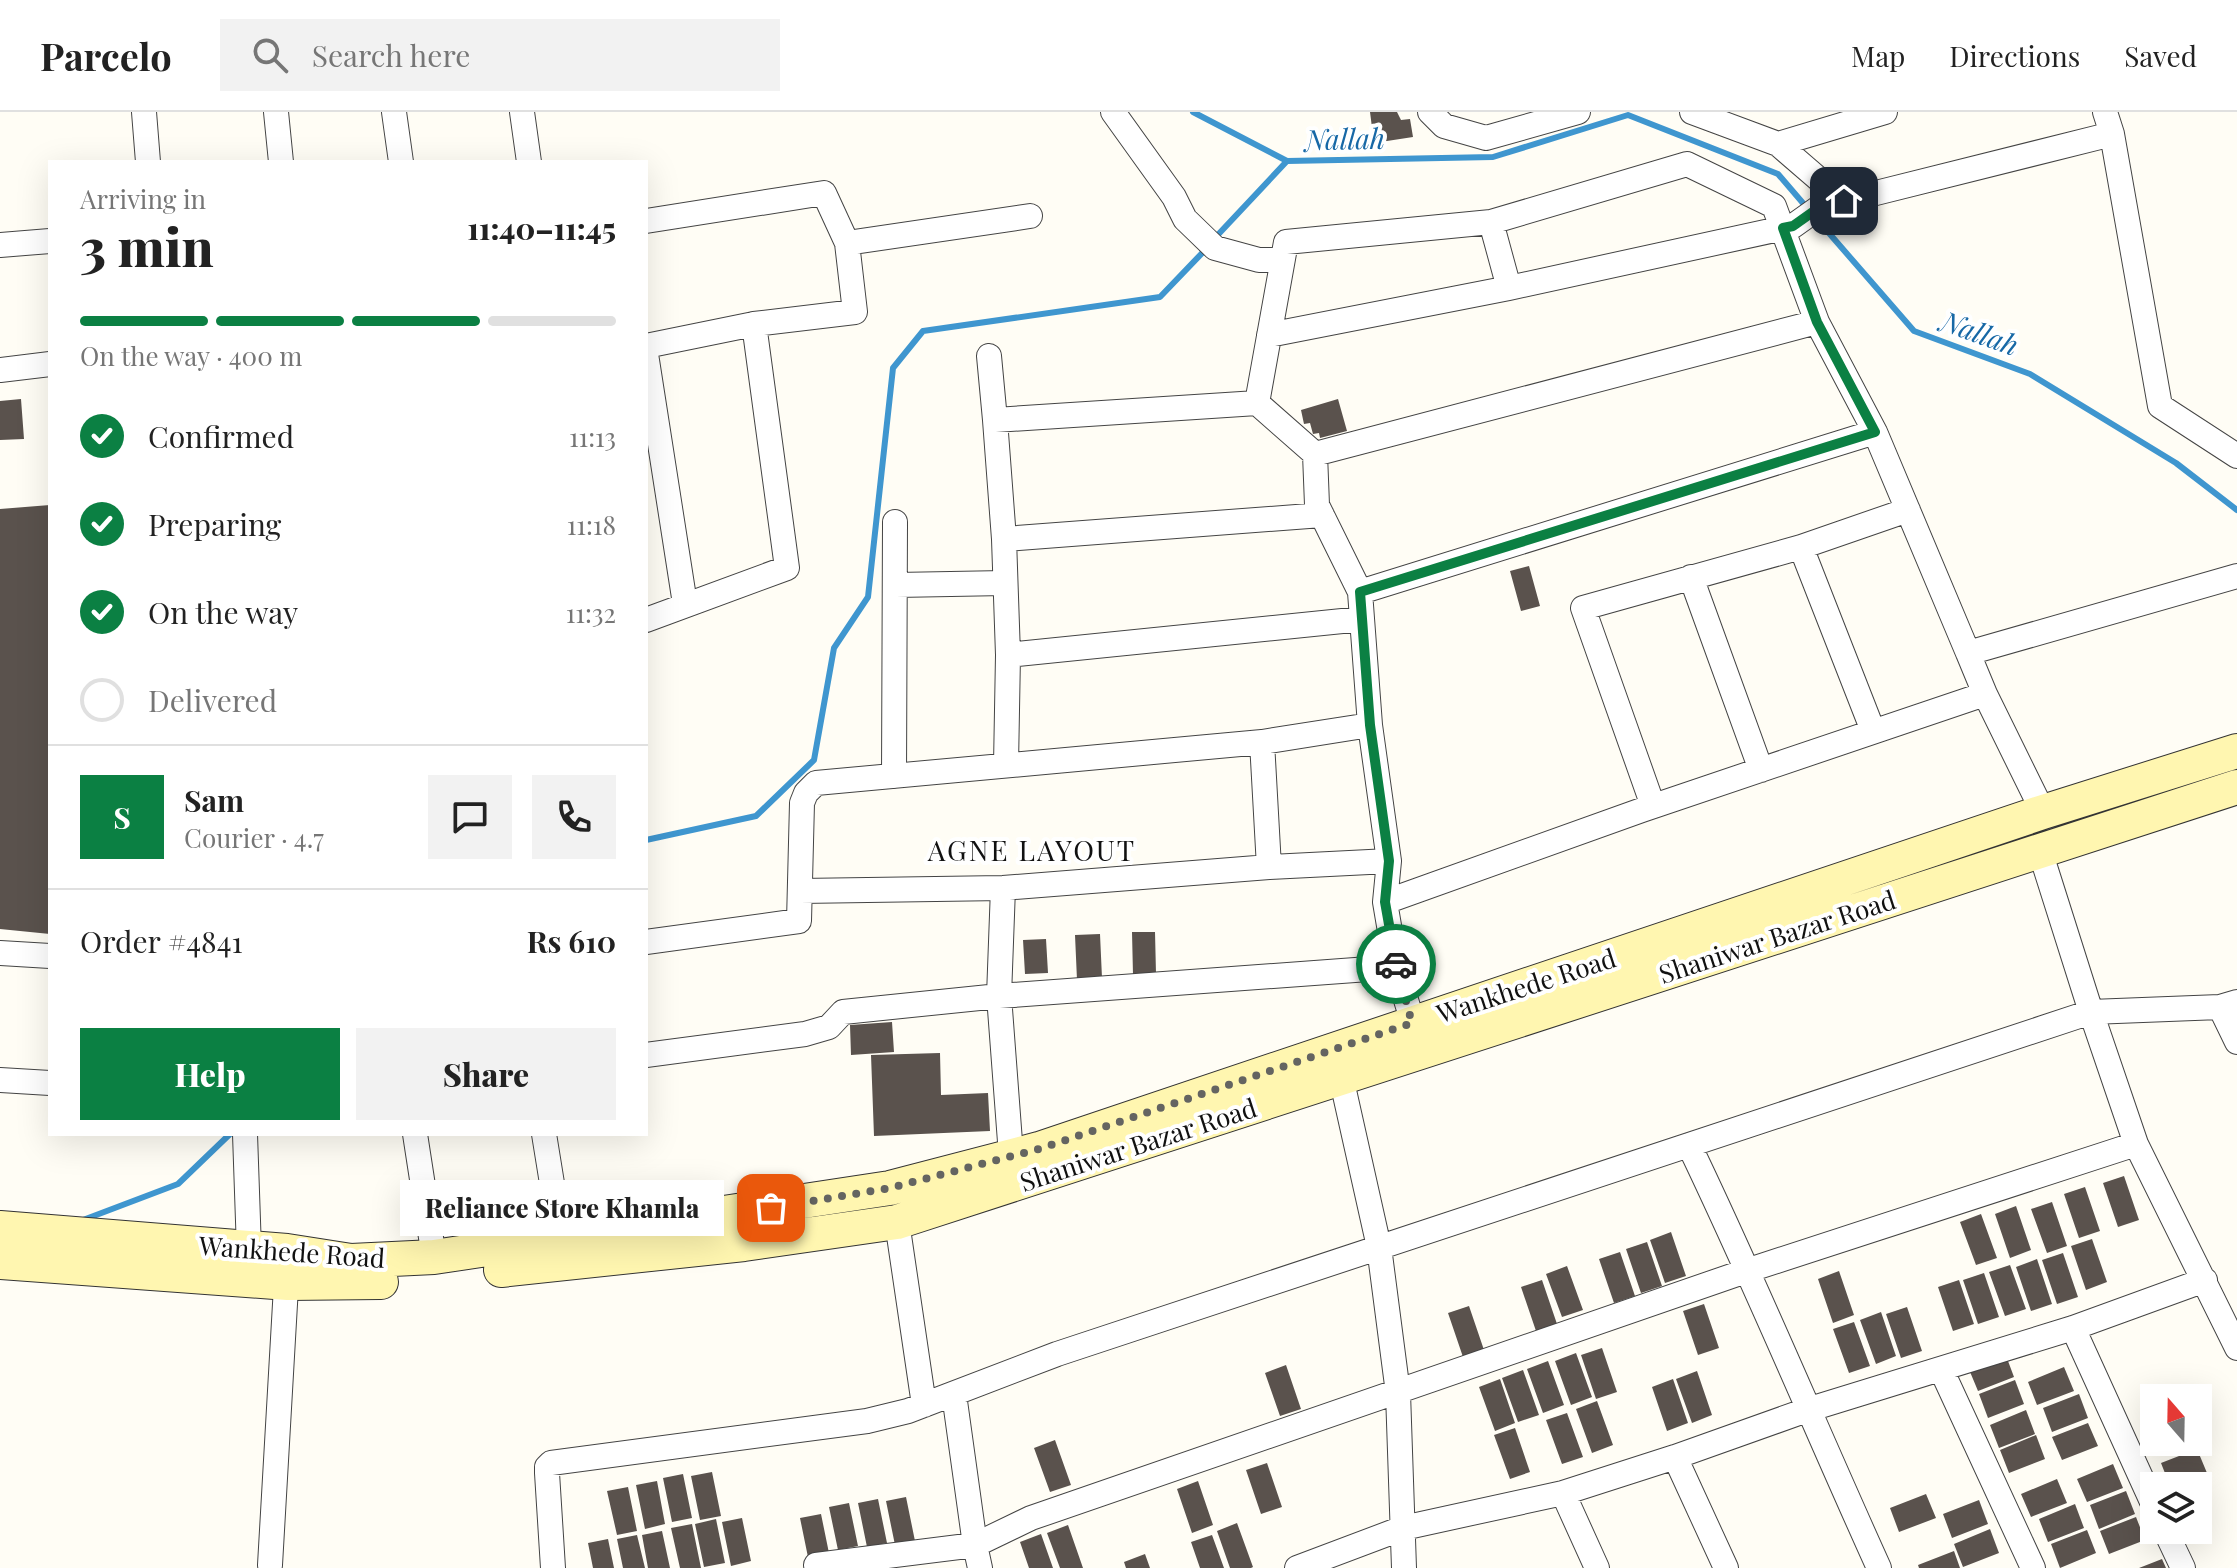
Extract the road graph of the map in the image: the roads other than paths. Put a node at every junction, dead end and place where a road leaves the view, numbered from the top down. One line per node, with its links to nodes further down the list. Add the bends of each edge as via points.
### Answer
1 (144, 112): 12 (street)
2 (276, 112): 13 (street)
3 (394, 112): 14 (street)
4 (522, 112): 15 (street)
5 (1113, 112): 24 (street, via 1185,219 1215,248 1259,260)
6 (1430, 112): 7 (street, via 1444,126 1486,138)
7 (1578, 112)
8 (1692, 112): 11 (street)
9 (1885, 112): 11 (street)
10 (2109, 123): 16 (street); 38 (street, via 2160,406)
11 (1778, 144): 16 (street)
12 (148, 160)
13 (281, 160)
14 (401, 160)
15 (529, 160)
16 (1834, 203): 20 (street)
17 (1030, 216): 22 (street)
18 (648, 221): 22 (street, via 824,193)
19 (1491, 222): 20 (street, via 1687,164 1774,206); 24 (street, via 1286,242); 25 (street)
20 (1788, 227): 25 (street); 26 (street)
21 (48, 241): 23 (street)
22 (847, 243): 27 (street, via 855,312)
23 (0, 245)
24 (1282, 260): 28 (street)
25 (1509, 288): 28 (street)
26 (1817, 322): 36 (street); 37 (street)
27 (754, 324): 29 (street); 49 (street, via 787,568)
28 (1269, 335): 34 (street)
29 (648, 346)
30 (989, 356): 35 (street)
31 (48, 364): 33 (street)
32 (648, 367): 49 (street)
33 (0, 370)
34 (1257, 403): 35 (street); 37 (street)
35 (995, 420): 42 (street)
36 (1875, 432): 39 (street); 48 (street)
37 (1315, 454): 40 (street)
38 (2237, 456)
39 (1908, 510): 43 (street); 52 (street)
40 (1322, 515): 42 (street); 48 (street)
41 (895, 522): 47 (street)
42 (1004, 539): 46 (street)
43 (1801, 547): 45 (street); 56 (street)
44 (2237, 576): 52 (street)
45 (1691, 577): 60 (street); 63 (street, via 1583,608)
46 (1005, 583): 47 (street); 53 (street)
47 (896, 585): 61 (street)
48 (1360, 592): 51 (street)
49 (685, 604): 50 (street)
50 (648, 619)
51 (1362, 619): 53 (street); 55 (street)
52 (1968, 653): 54 (street)
53 (1008, 655): 59 (street)
54 (1985, 694): 56 (street); 64 (street)
55 (1370, 725): 57 (street); 66 (street)
56 (1873, 731): 60 (street)
57 (1262, 742): 59 (street); 67 (street)
58 (2237, 751): 64 (main road, Wankhede Road)
59 (1006, 765): 61 (street)
60 (1761, 770): 63 (street)
61 (894, 776): 69 (street, via 816,783 806,793)
62 (2237, 787): 65 (main road, Shaniwar Bazar Road)
63 (1653, 806): 70 (street)
64 (2043, 812): 78 (main road, Wankhede Road)
65 (2040, 851): 77 (street); 78 (main road, Shaniwar Bazar Road)
66 (1389, 861): 67 (street); 70 (street)
67 (1268, 867): 68 (street)
68 (1003, 888): 69 (street); 75 (street)
69 (800, 891): 71 (street, via 799,921)
70 (1385, 902): 74 (street)
71 (648, 942)
72 (0, 953): 73 (street)
73 (48, 956)
74 (1396, 967): 75 (street); 78 (street)
75 (999, 996): 80 (street, via 843,1012 829,1027 805,1034); 89 (street)
76 (2229, 1004): 77 (street); 79 (street)
77 (2091, 1012): 87 (street); 88 (street)
78 (1417, 1037): 81 (main road, Shaniwar Bazar Road); 89 (main road, Wankhede Road)
79 (2237, 1042)
80 (648, 1055)
81 (1341, 1077): 90 (main road, Shaniwar Bazar Road); 93 (street)
82 (0, 1080): 83 (street)
83 (48, 1083)
84 (245, 1136): 94 (street)
85 (415, 1136): 95 (street)
86 (544, 1136): 92 (street)
87 (2136, 1144): 98 (street); 99 (street)
88 (1689, 1145): 93 (street); 98 (street)
89 (1011, 1155): 92 (main road, Wankhede Road, via 890,1188)
90 (897, 1222): 97 (main road, Shaniwar Bazar Road, via 393,1282); 105 (street)
91 (0, 1228): 94 (main road, Wankhede Road)
92 (561, 1239): 95 (main road, Wankhede Road)
93 (1379, 1247): 103 (street); 104 (street, via 1057,1354)
94 (249, 1250): 97 (main road, Wankhede Road)
95 (434, 1257): 97 (main road, Wankhede Road)
96 (0, 1262): 97 (main road, Shaniwar Bazar Road)
97 (287, 1267): 113 (street)
98 (1749, 1270): 103 (street); 106 (street)
99 (2205, 1280): 100 (street); 101 (street)
100 (2073, 1328): 102 (street); 108 (street)
101 (2237, 1348)
102 (1941, 1369): 106 (street); 121 (street)
103 (1398, 1393): 110 (street); 112 (street, via 1031,1518)
104 (954, 1394): 105 (street); 112 (street)
105 (924, 1405): 115 (street, via 867,1421 551,1463 547,1473)
106 (1807, 1410): 107 (street); 120 (street)
107 (1675, 1457): 109 (street); 119 (street)
108 (2140, 1475)
109 (1563, 1493): 110 (street); 118 (street)
110 (1403, 1528): 116 (street); 117 (street)
111 (2172, 1544): 122 (street)
112 (978, 1557): 114 (street)
113 (270, 1565)
114 (810, 1567)
115 (553, 1568)
116 (1297, 1568)
117 (1404, 1568)
118 (1597, 1568)
119 (1726, 1568)
120 (1879, 1568)
121 (2033, 1568)
122 (2183, 1568)

